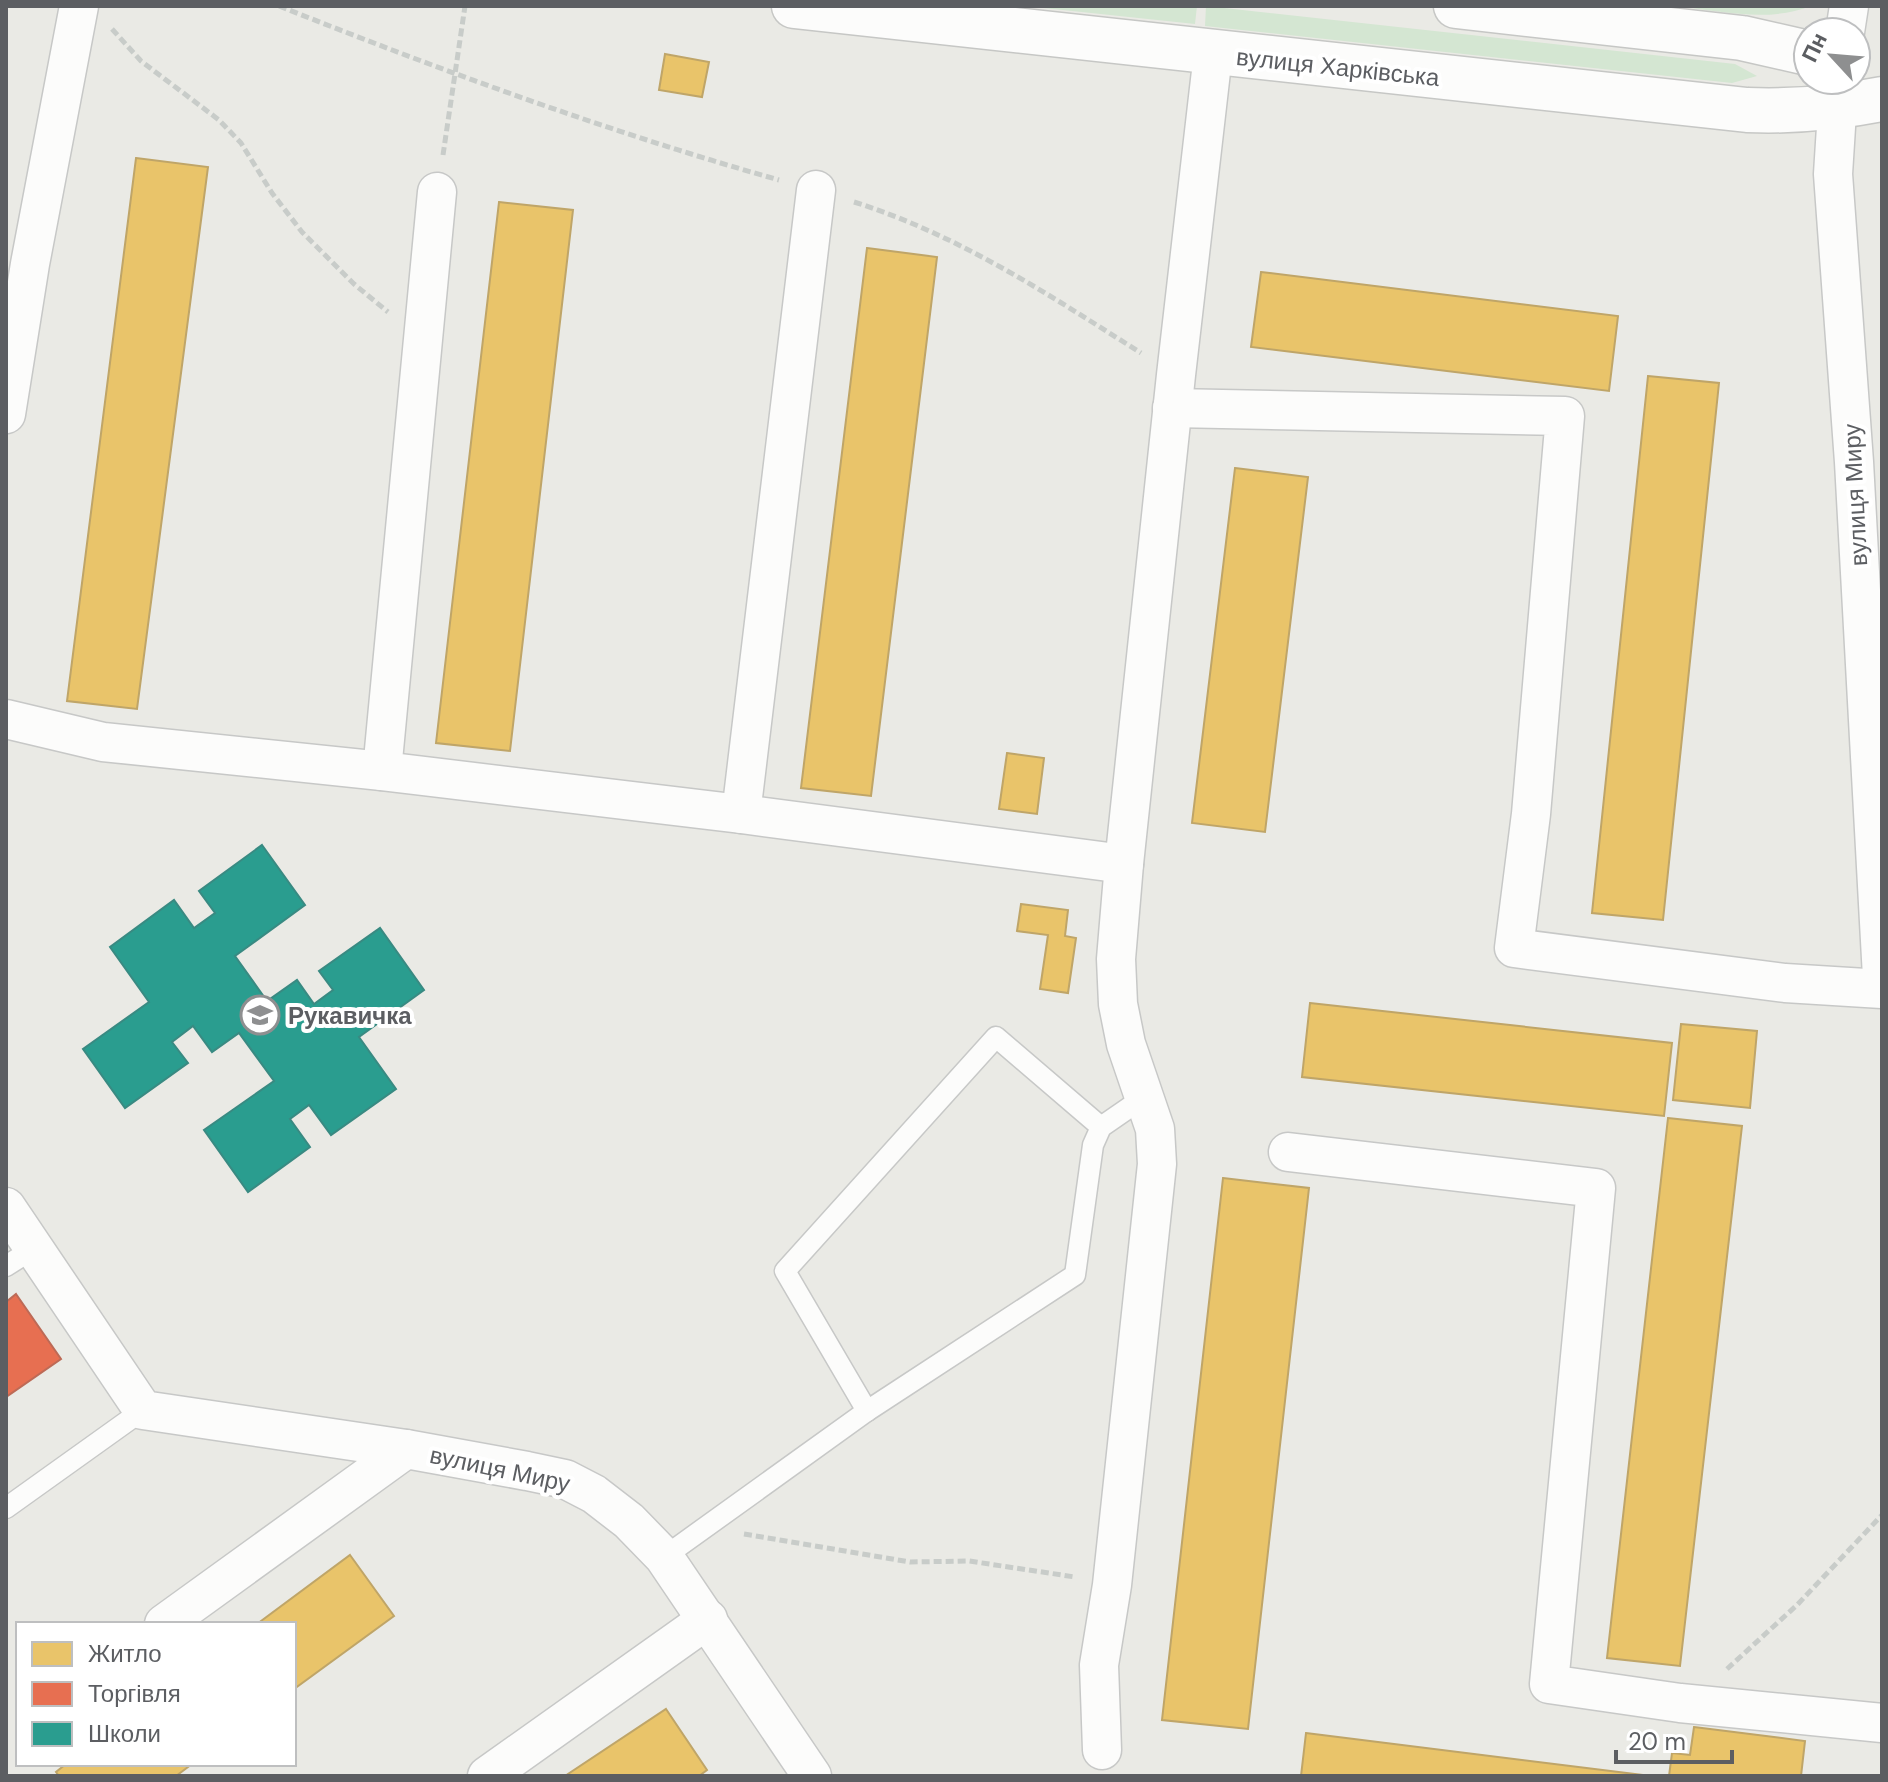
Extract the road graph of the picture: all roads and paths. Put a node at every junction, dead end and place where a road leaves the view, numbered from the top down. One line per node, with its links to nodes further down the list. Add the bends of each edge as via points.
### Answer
1 (279, 6): 8 (path)
2 (465, 6): 8 (path)
3 (794, 6): 7 (street, вулиця Харківська)
4 (1456, 6): 6 (street, via 1742,38)
5 (92, 14): 15 (street); 16 (path, via 141,61 219,120 302,232)
6 (1792, 49)
7 (1213, 54): 9 (street, вулиця Харківська, via 1747,110 1791,112); 17 (street)
8 (456, 74): 13 (path, via 667,148); 14 (path)
9 (1833, 96)
10 (1838, 96): 19 (street, вулиця Миру, via 1833,174)
11 (1856, 96): 12 (street, вулиця Харківська)
12 (1882, 99)
13 (816, 190): 17 (path, via 961,244 1004,267); 22 (street)
14 (437, 192): 16 (street)
15 (18, 262): 18 (street)
16 (422, 341): 21 (street)
17 (1174, 392): 23 (street); 25 (street, via 1565,416 1531,814 1514,948 1785,983)
18 (6, 414)
19 (1868, 462): 24 (street, вулиця Миру)
20 (6, 719): 21 (street, via 103,742)
21 (382, 771): 22 (street)
22 (741, 814): 23 (street)
23 (1124, 864): 26 (street, via 1118,1004)
24 (1882, 977)
25 (1882, 989)
26 (1143, 1098): 27 (lane); 38 (street, via 1155,1129 1157,1164)
27 (1101, 1127): 32 (lane, via 1093,1145 1075,1275); 32 (lane, via 996,1037 785,1271)
28 (1288, 1152): 41 (street, via 1596,1188 1549,1684)
29 (6, 1207): 30 (street)
30 (20, 1258): 31 (street)
31 (143, 1410): 33 (street, вулиця Миру); 34 (lane)
32 (867, 1411): 36 (lane)
33 (406, 1449): 37 (street, вулиця Миру, via 565,1479 629,1521); 40 (street)
34 (6, 1508)
35 (1882, 1515): 41 (path, via 1797,1605)
36 (709, 1525): 37 (lane); 38 (path, via 910,1562 969,1561)
37 (664, 1557): 39 (street, вулиця Миру)
38 (1112, 1585): 43 (street, via 1099,1665)
39 (708, 1619): 44 (street); 45 (street, вулиця Миру)
40 (167, 1622)
41 (1680, 1703): 42 (street)
42 (1882, 1723)
43 (1102, 1750)
44 (487, 1776)
45 (812, 1776)

